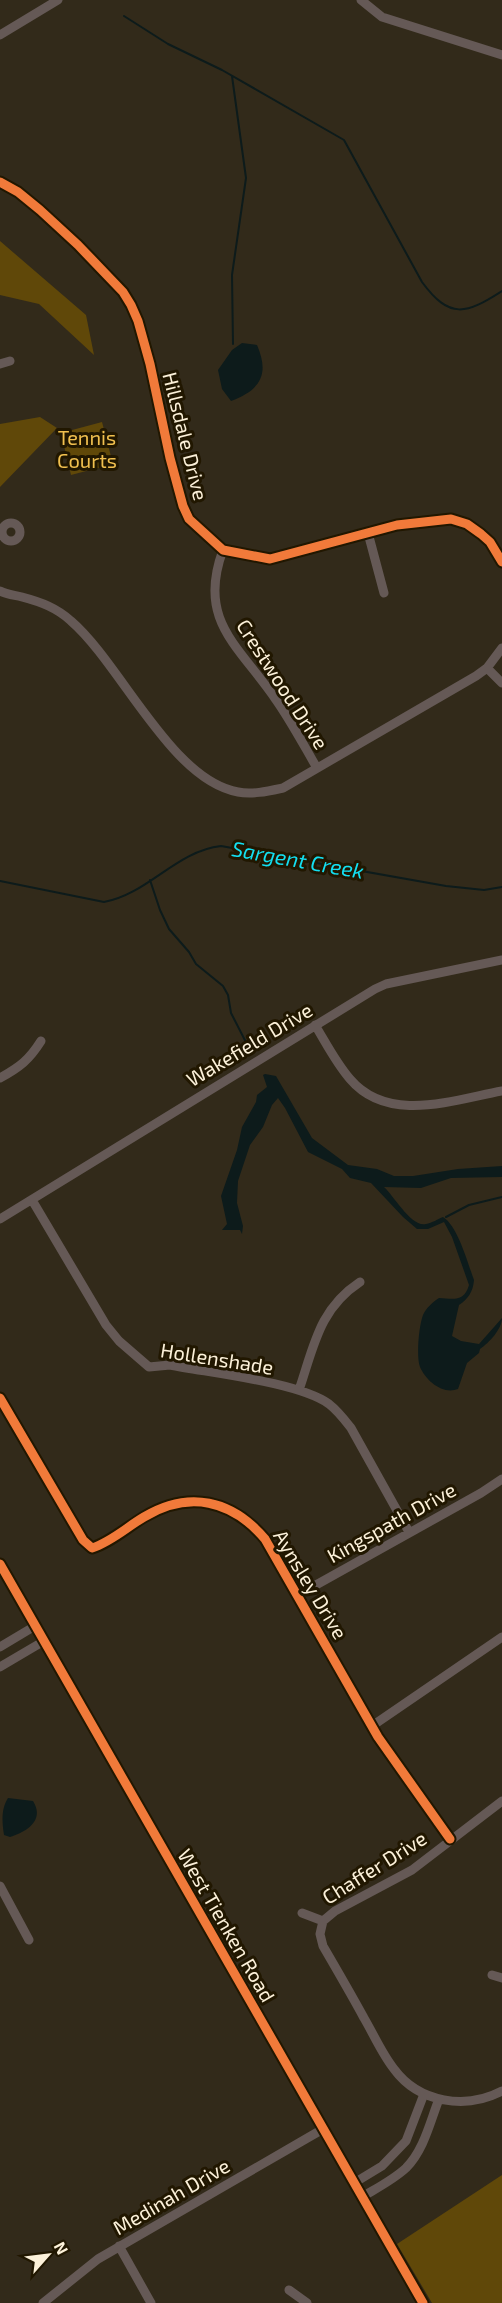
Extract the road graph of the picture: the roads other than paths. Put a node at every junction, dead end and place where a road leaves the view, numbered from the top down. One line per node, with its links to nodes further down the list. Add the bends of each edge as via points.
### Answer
1 (58, 0): 3 (street)
2 (361, 0): 4 (street, via 382,17)
3 (0, 35)
4 (502, 55)
5 (0, 182): 9 (street, Hillsdale Drive, via 18,192 78,245 131,305 150,364 183,506 189,519)
6 (10, 361): 7 (street)
7 (0, 364)
8 (368, 533): 9 (street, via 270,559); 10 (street, via 397,525 451,519 481,534); 11 (street)
9 (223, 550): 16 (street, Crestwood Drive, via 214,582 218,614 227,634 275,698)
10 (502, 562)
11 (384, 593)
12 (1, 596): 16 (street, via 51,606 74,623 186,764 210,782 239,793 268,792 283,788)
13 (502, 648): 14 (street)
14 (487, 668): 15 (street); 16 (street)
15 (502, 683)
16 (316, 768)
17 (502, 960): 18 (street, Wakefield Drive, via 386,984)
18 (315, 1025): 21 (street, via 351,1081 384,1102 425,1106); 22 (street, Wakefield Drive)
19 (41, 1041): 20 (street, via 30,1058)
20 (0, 1078)
21 (502, 1090)
22 (32, 1200): 23 (street, Wakefield Drive); 25 (street, Hollenshade, via 106,1325 118,1341 148,1366 170,1365)
23 (0, 1219)
24 (360, 1282): 25 (street, via 330,1308)
25 (299, 1390): 28 (street, Hollenshade, via 328,1403 351,1428)
26 (0, 1398): 30 (street, Aynsley Drive, via 83,1540 92,1548 167,1506 190,1502 215,1504 252,1524)
27 (502, 1479): 28 (street, Kingspath Drive)
28 (409, 1532): 30 (street, Kingspath Drive)
29 (0, 1564): 31 (street, West Tienken Road)
30 (298, 1595): 36 (street, Aynsley Drive)
31 (35, 1626): 33 (street, West Tienken Road); 34 (street)
32 (502, 1637): 36 (street)
33 (44, 1641): 35 (street); 45 (street, West Tienken Road)
34 (0, 1647)
35 (0, 1667)
36 (372, 1726): 38 (street, Aynsley Drive)
37 (502, 1801): 38 (street, Chaffer Drive)
38 (450, 1839): 41 (street, Chaffer Drive, via 412,1870 353,1900)
39 (0, 1886): 42 (street)
40 (302, 1913): 41 (street, Chaffer Drive)
41 (323, 1921): 44 (street, Chaffer Drive, via 323,1946 389,2062 404,2080)
42 (29, 1940)
43 (502, 2091): 44 (street, via 477,2100)
44 (432, 2097): 46 (street); 47 (street)
45 (323, 2129): 48 (street, West Tienken Road); 50 (street, Medinah Drive)
46 (406, 2141): 47 (street); 48 (street, via 382,2166)
47 (420, 2148): 49 (street, via 394,2178)
48 (354, 2183): 49 (street, West Tienken Road)
49 (362, 2197): 55 (street, West Tienken Road)
50 (119, 2246): 52 (street, Medinah Drive); 53 (street)
51 (289, 2290): 54 (street)
52 (43, 2303)
53 (151, 2303)
54 (307, 2303)
55 (423, 2303)

